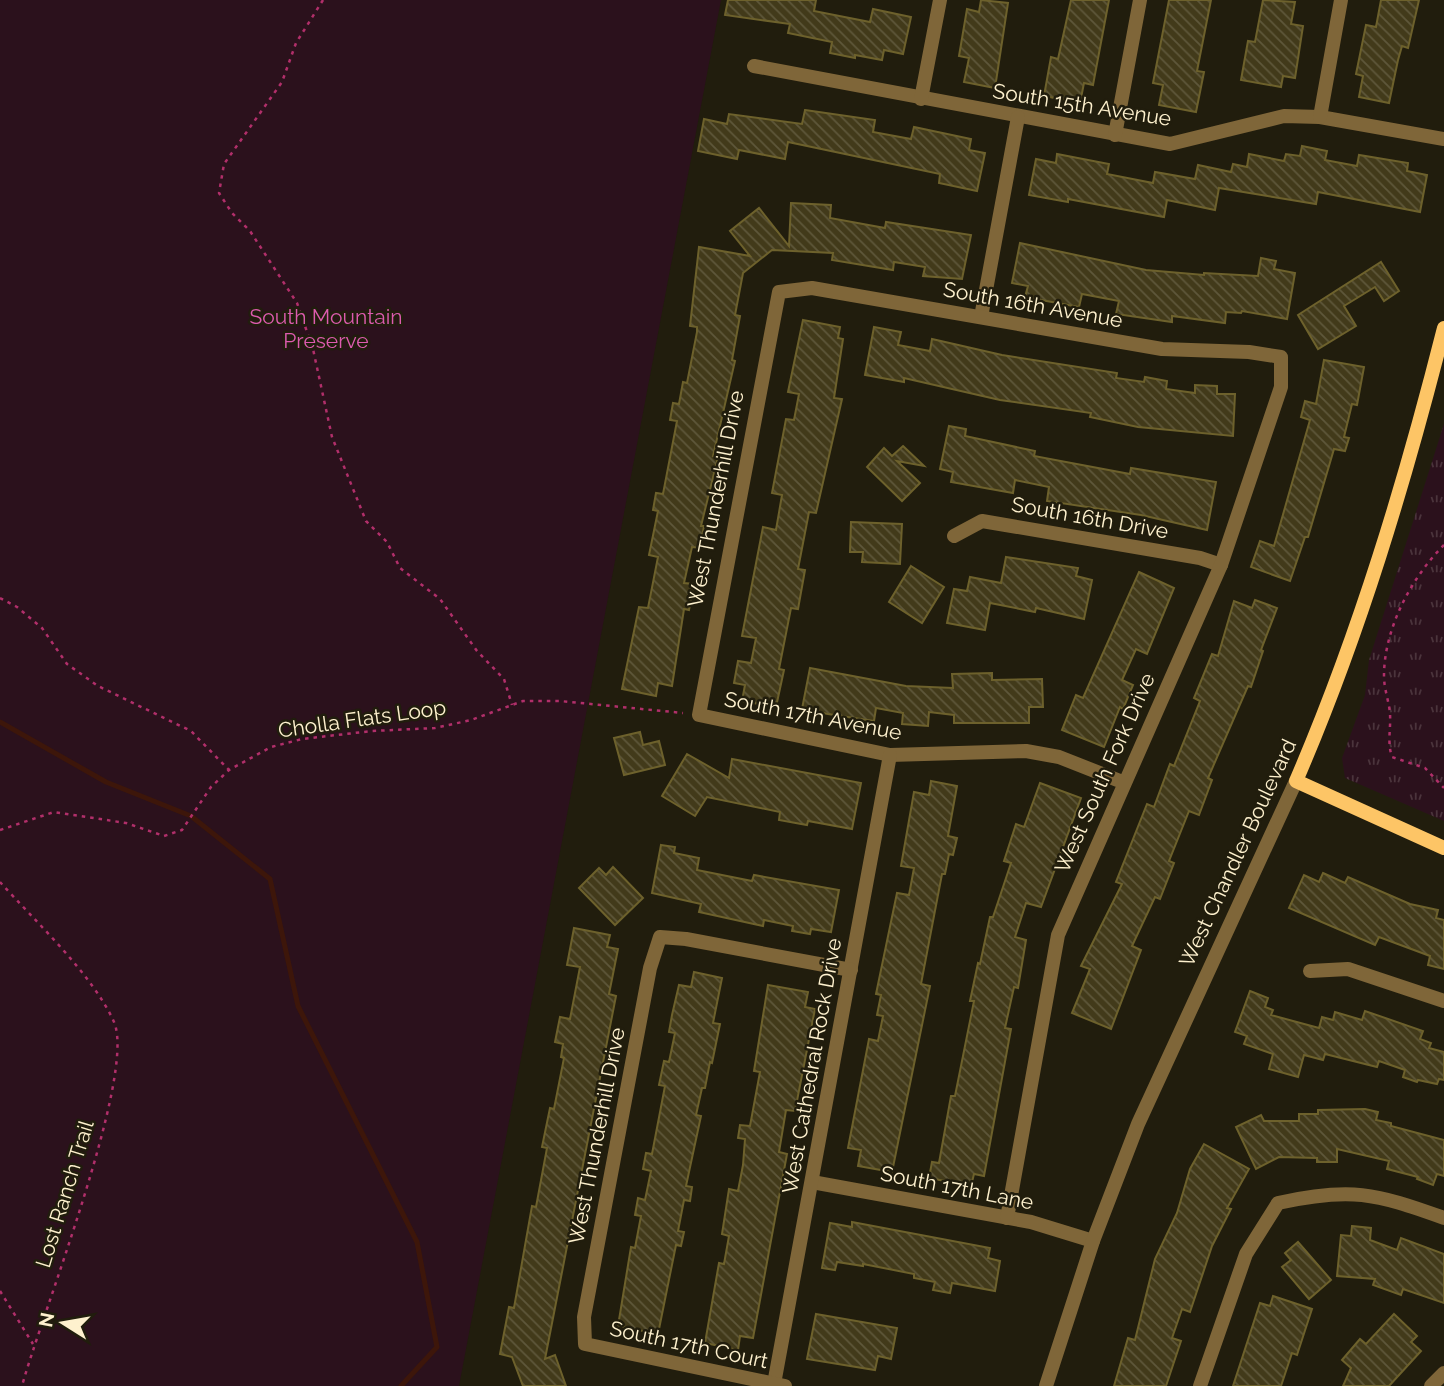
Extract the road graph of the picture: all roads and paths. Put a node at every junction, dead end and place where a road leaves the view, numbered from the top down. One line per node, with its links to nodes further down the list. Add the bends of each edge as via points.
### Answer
1 (323, 0): 19 (path, via 296,43 282,82 224,164 219,193 297,303 313,349 332,437 366,521 387,542 400,568 440,599 477,651 504,679)
2 (940, 0): 6 (street)
3 (1140, 0): 9 (street)
4 (1341, 0): 8 (street)
5 (754, 66): 6 (street, South 15th Avenue)
6 (921, 99): 7 (street, South 15th Avenue)
7 (1018, 117): 9 (street, South 15th Avenue); 12 (street)
8 (1320, 117): 9 (street, South 15th Avenue, via 1284,116 1170,144); 10 (street, South 15th Avenue)
9 (1115, 135)
10 (1444, 139)
11 (779, 292): 12 (street, South 16th Avenue, via 812,288); 20 (street, West Thunderhill Drive)
12 (981, 317): 14 (street, South 16th Avenue, via 1162,349)
13 (1444, 328): 23 (main road, West Chandler Boulevard, via 1377,565)
14 (1281, 357): 17 (street, West South Fork Drive, via 1281,387)
15 (954, 536): 17 (street, South 16th Drive, via 982,521)
16 (1444, 545): 25 (path, via 1424,565 1409,591 1386,650 1384,675 1392,757 1425,768)
17 (1221, 565): 24 (street, West South Fork Drive)
18 (0, 598): 22 (path, via 42,628 66,664 98,686 191,731)
19 (512, 705): 20 (path, Cholla Flats Loop, via 560,701); 22 (path, Cholla Flats Loop, via 435,728 271,747)
20 (699, 715): 21 (street, South 17th Avenue)
21 (890, 755): 24 (street, South 17th Avenue, via 1026,751 1059,757); 29 (street, West Cathedral Rock Drive)
22 (229, 770): 26 (path, Cholla Flats Loop, via 211,787 182,830 164,836 126,823 54,812)
23 (1296, 781): 27 (main road); 35 (street, West Chandler Boulevard, via 1163,1066)
24 (1125, 783): 33 (street, West South Fork Drive, via 1058,935)
25 (1444, 788)
26 (0, 830)
27 (1444, 848)
28 (0, 882): 37 (path, Lost Ranch Trail, via 97,992 115,1024 118,1046 101,1144)
29 (850, 970): 32 (street, West Cathedral Rock Drive); 38 (street, West Thunderhill Drive, via 660,937 650,968 584,1317)
30 (1310, 971): 31 (street, via 1348,969)
31 (1444, 1001)
32 (812, 1182): 33 (street, South 17th Lane); 40 (street, West Cathedral Rock Drive)
33 (1006, 1218): 35 (street, South 17th Lane)
34 (1444, 1218): 43 (street, via 1387,1197 1350,1193 1278,1203 1246,1254)
35 (1093, 1241): 42 (street, West Chandler Boulevard)
36 (0, 1291): 37 (path)
37 (33, 1344): 41 (path, Lost Ranch Trail)
38 (584, 1344): 40 (street, South 17th Court)
39 (1444, 1373): 44 (street)
40 (780, 1385)
41 (22, 1386)
42 (1046, 1386)
43 (1200, 1386)
44 (1432, 1386)

